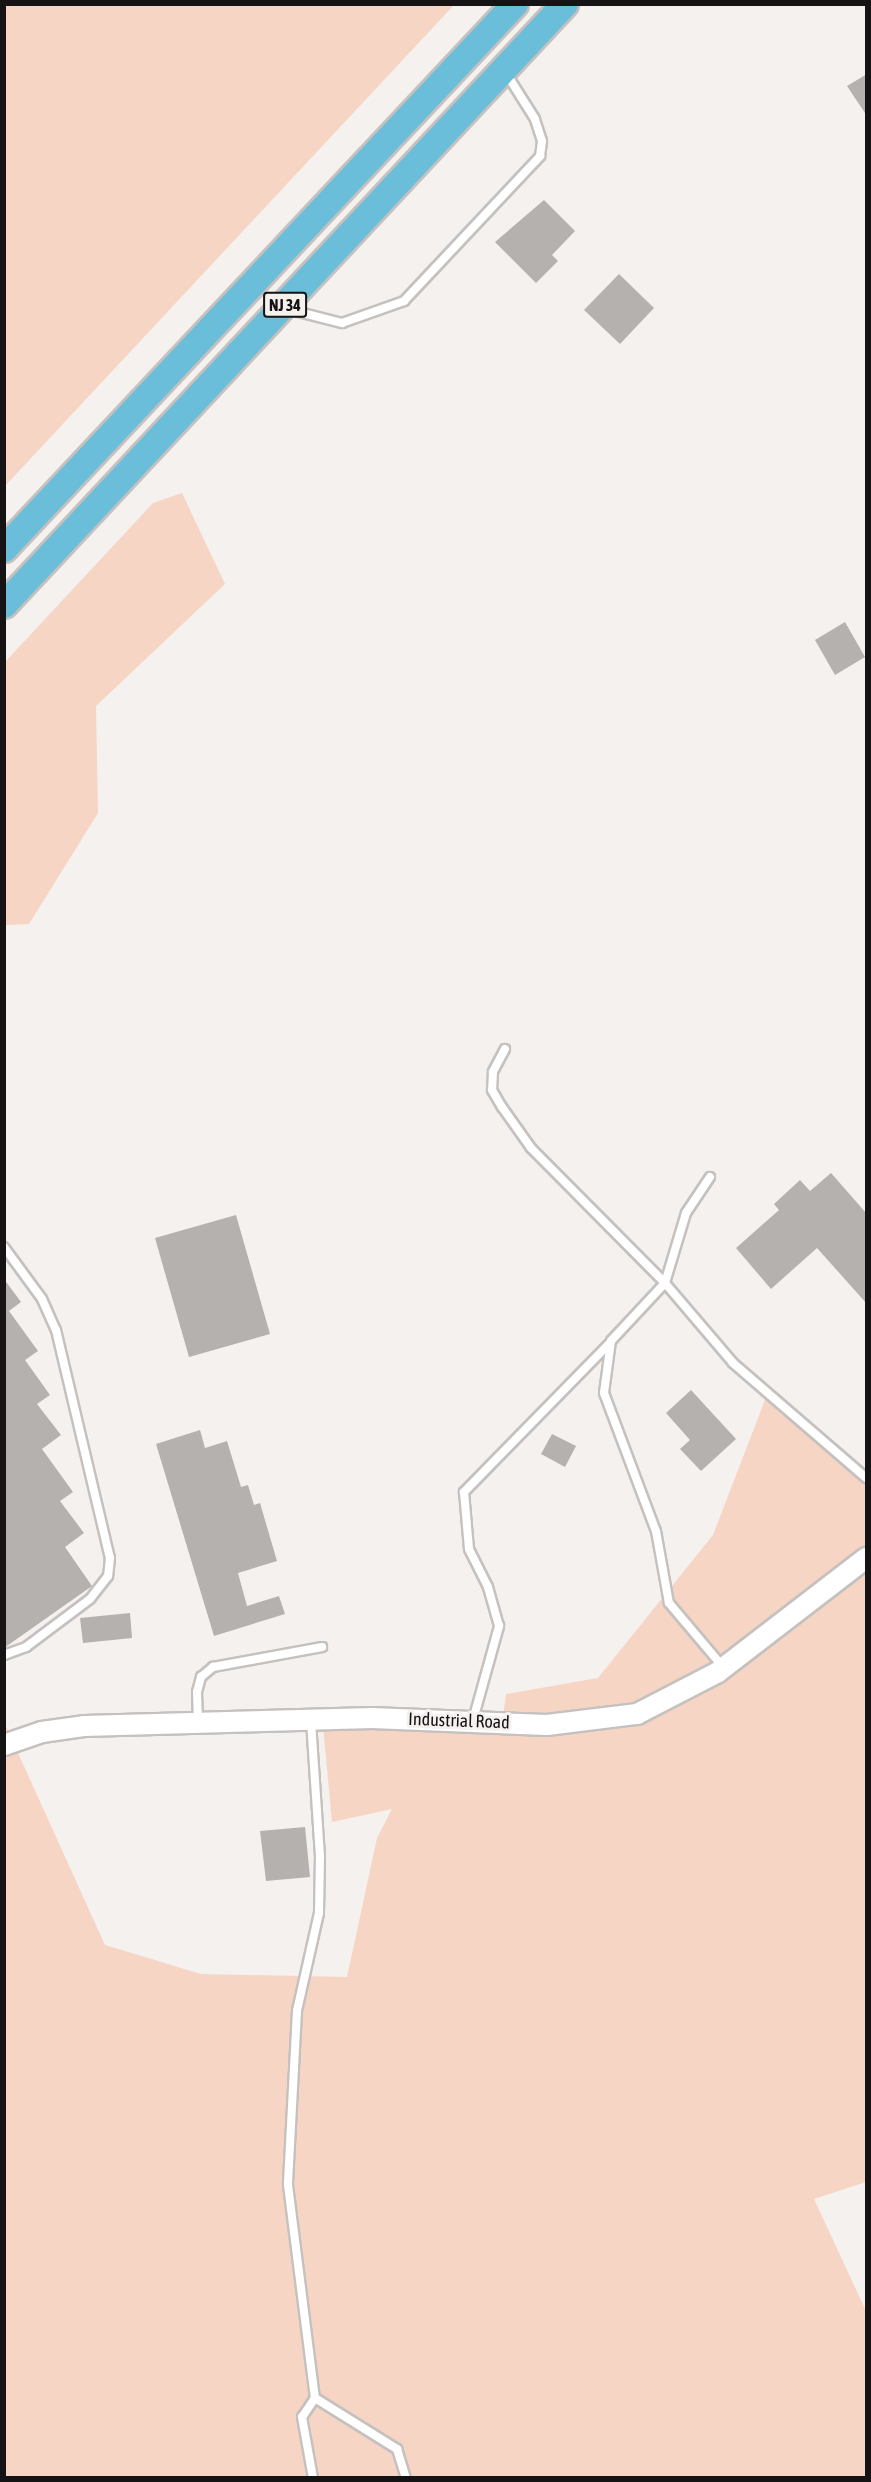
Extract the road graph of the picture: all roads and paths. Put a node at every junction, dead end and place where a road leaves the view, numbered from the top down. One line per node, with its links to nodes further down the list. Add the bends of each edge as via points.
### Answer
1 (515, 4): 5 (highway, NJ 34)
2 (566, 4): 3 (highway, NJ 34)
3 (504, 70): 4 (highway, NJ 34); 4 (lane, via 530,108 542,141 540,156 404,302 342,323)
4 (282, 307): 6 (highway, NJ 34)
5 (4, 549)
6 (4, 605)
7 (505, 1049): 10 (lane, via 493,1072 492,1090 502,1107 531,1148)
8 (710, 1177): 10 (lane, via 686,1213)
9 (4, 1247): 15 (lane, via 42,1299 56,1330 107,1534 109,1567 100,1589 26,1647)
10 (665, 1283): 11 (lane); 12 (lane, via 733,1363)
11 (611, 1343): 16 (lane, via 604,1393 656,1531 669,1603); 19 (lane, via 464,1492 469,1549 488,1587 499,1626)
12 (867, 1478)
13 (867, 1558): 16 (street, Industrial Road)
14 (322, 1647): 18 (lane, via 213,1667 201,1677 196,1692)
15 (4, 1655)
16 (723, 1668): 19 (street, Industrial Road, via 672,1700 637,1714 547,1725)
17 (311, 1719): 18 (street, Industrial Road); 19 (street, Industrial Road); 21 (lane, via 320,1856 318,1913 297,2011 288,2185)
18 (198, 1721): 20 (street, Industrial Road, via 84,1726 42,1732)
19 (472, 1721)
20 (4, 1745)
21 (315, 2398): 22 (lane, via 302,2417); 23 (lane, via 397,2449)
22 (313, 2478)
23 (406, 2478)

